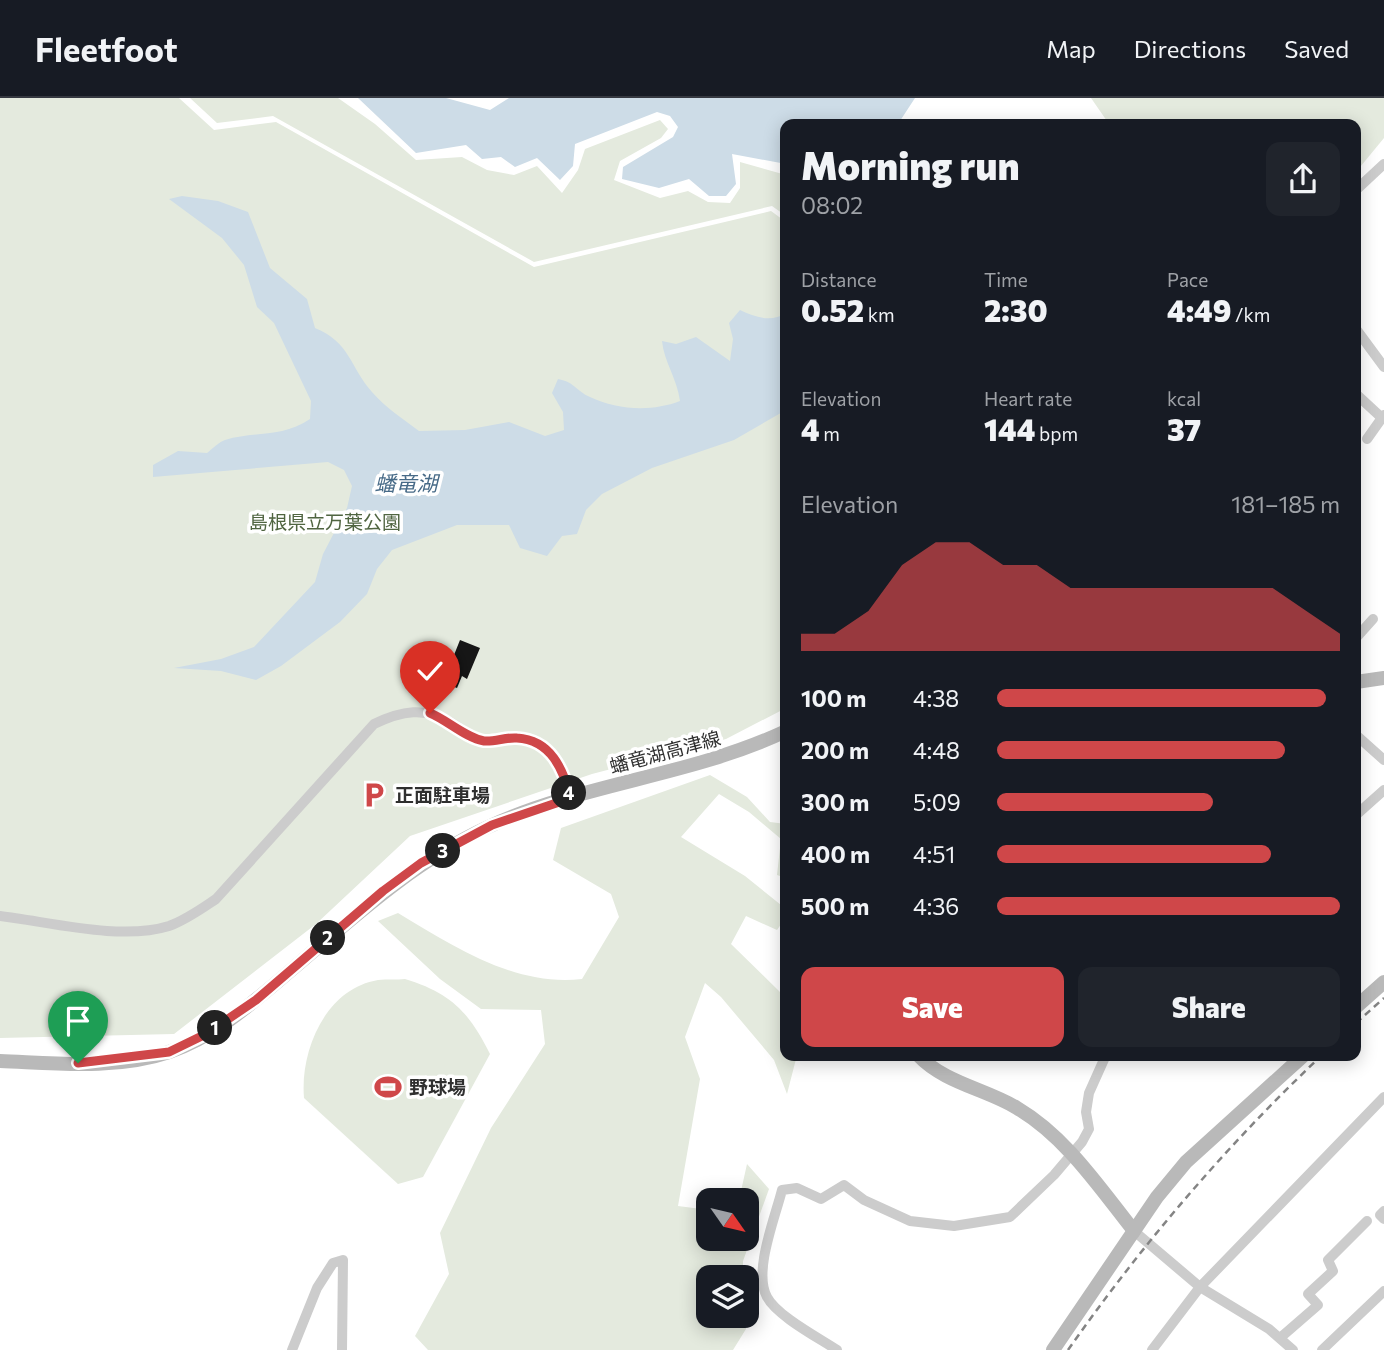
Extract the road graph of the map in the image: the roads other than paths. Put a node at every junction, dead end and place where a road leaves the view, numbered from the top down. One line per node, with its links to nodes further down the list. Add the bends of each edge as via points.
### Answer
1 (1384, 164): 2 (street)
2 (1361, 185)
3 (1361, 336): 4 (street)
4 (1384, 367)
5 (1361, 398): 6 (street)
6 (1383, 416): 7 (street)
7 (1367, 439)
8 (1373, 619): 9 (street)
9 (1361, 632)
10 (1384, 678): 11 (main road)
11 (1361, 681)
12 (780, 733): 16 (main road, 蟠竜湖高津線, via 723,757)
13 (1361, 740): 14 (street)
14 (1384, 760)
15 (1384, 790): 17 (street)
16 (571, 798): 18 (street, via 564,773 551,752 531,740 482,741 430,713 394,714 374,724 216,899 191,916 144,931); 21 (main road, 蟠竜湖高津線, via 492,825 421,863 256,1000 206,1034 169,1052 78,1063)
17 (1361, 811)
18 (0, 916)
19 (1384, 982): 20 (main road)
20 (1361, 1003)
21 (0, 1060)
22 (926, 1061): 26 (main road, via 947,1076 1015,1106)
23 (1103, 1061): 26 (street, via 1089,1093 1088,1129)
24 (1297, 1061): 30 (main road, via 1186,1162)
25 (1384, 1097): 31 (street)
26 (1071, 1153): 30 (main road); 36 (street, via 1010,1217 970,1226 910,1221 864,1200 844,1185 821,1199 797,1188 782,1191 762,1269 762,1286 778,1310)
27 (1384, 1211): 28 (street, via 1380,1215)
28 (1384, 1219)
29 (1367, 1221): 33 (street, via 1328,1260 1333,1271 1308,1294 1318,1305)
30 (1134, 1231): 31 (street); 37 (main road)
31 (1200, 1287): 33 (street); 38 (street)
32 (1384, 1292): 40 (street)
33 (1280, 1338): 39 (street)
34 (292, 1350): 35 (street, via 317,1288 333,1263 343,1260)
35 (342, 1350)
36 (837, 1350)
37 (1053, 1350)
38 (1152, 1350)
39 (1293, 1350)
40 (1322, 1350)

